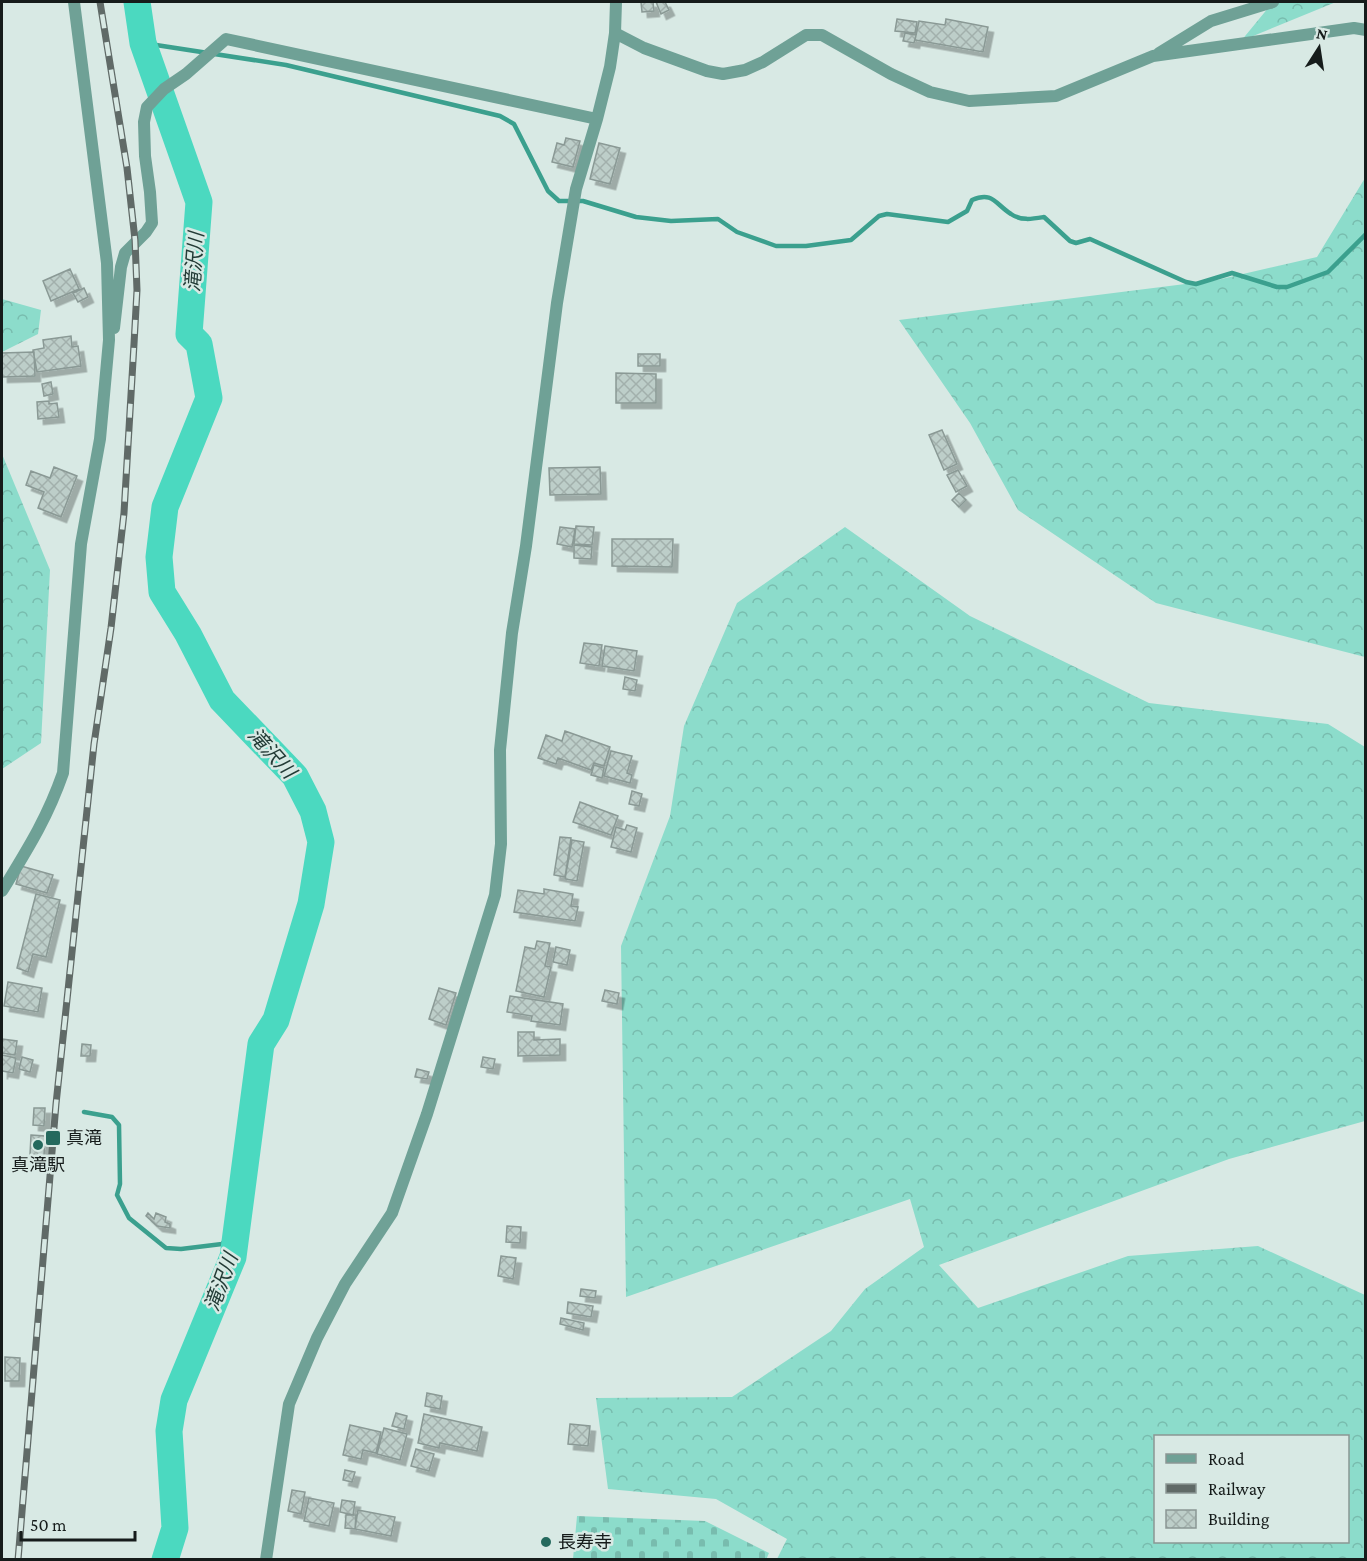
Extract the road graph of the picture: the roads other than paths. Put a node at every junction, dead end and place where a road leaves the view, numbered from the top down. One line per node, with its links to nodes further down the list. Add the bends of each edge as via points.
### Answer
1 (74, 2): 8 (street, via 107,263)
2 (616, 2): 5 (street)
3 (1273, 2): 6 (street, via 1211,21)
4 (1365, 30): 6 (street, via 1354,28)
5 (615, 33): 6 (street, via 665,56 723,74 764,62 806,35 822,35 930,92 969,100 1056,96); 7 (street)
6 (1153, 56)
7 (597, 119): 8 (street, via 226,39 147,107 145,156 152,223 126,253 116,323); 10 (street, via 576,189 557,303 512,633 500,750 501,844 495,895 392,1213 345,1284 289,1404)
8 (109, 340): 9 (street, via 100,439 81,544 63,773 52,805)
9 (2, 891)
10 (267, 1560)

